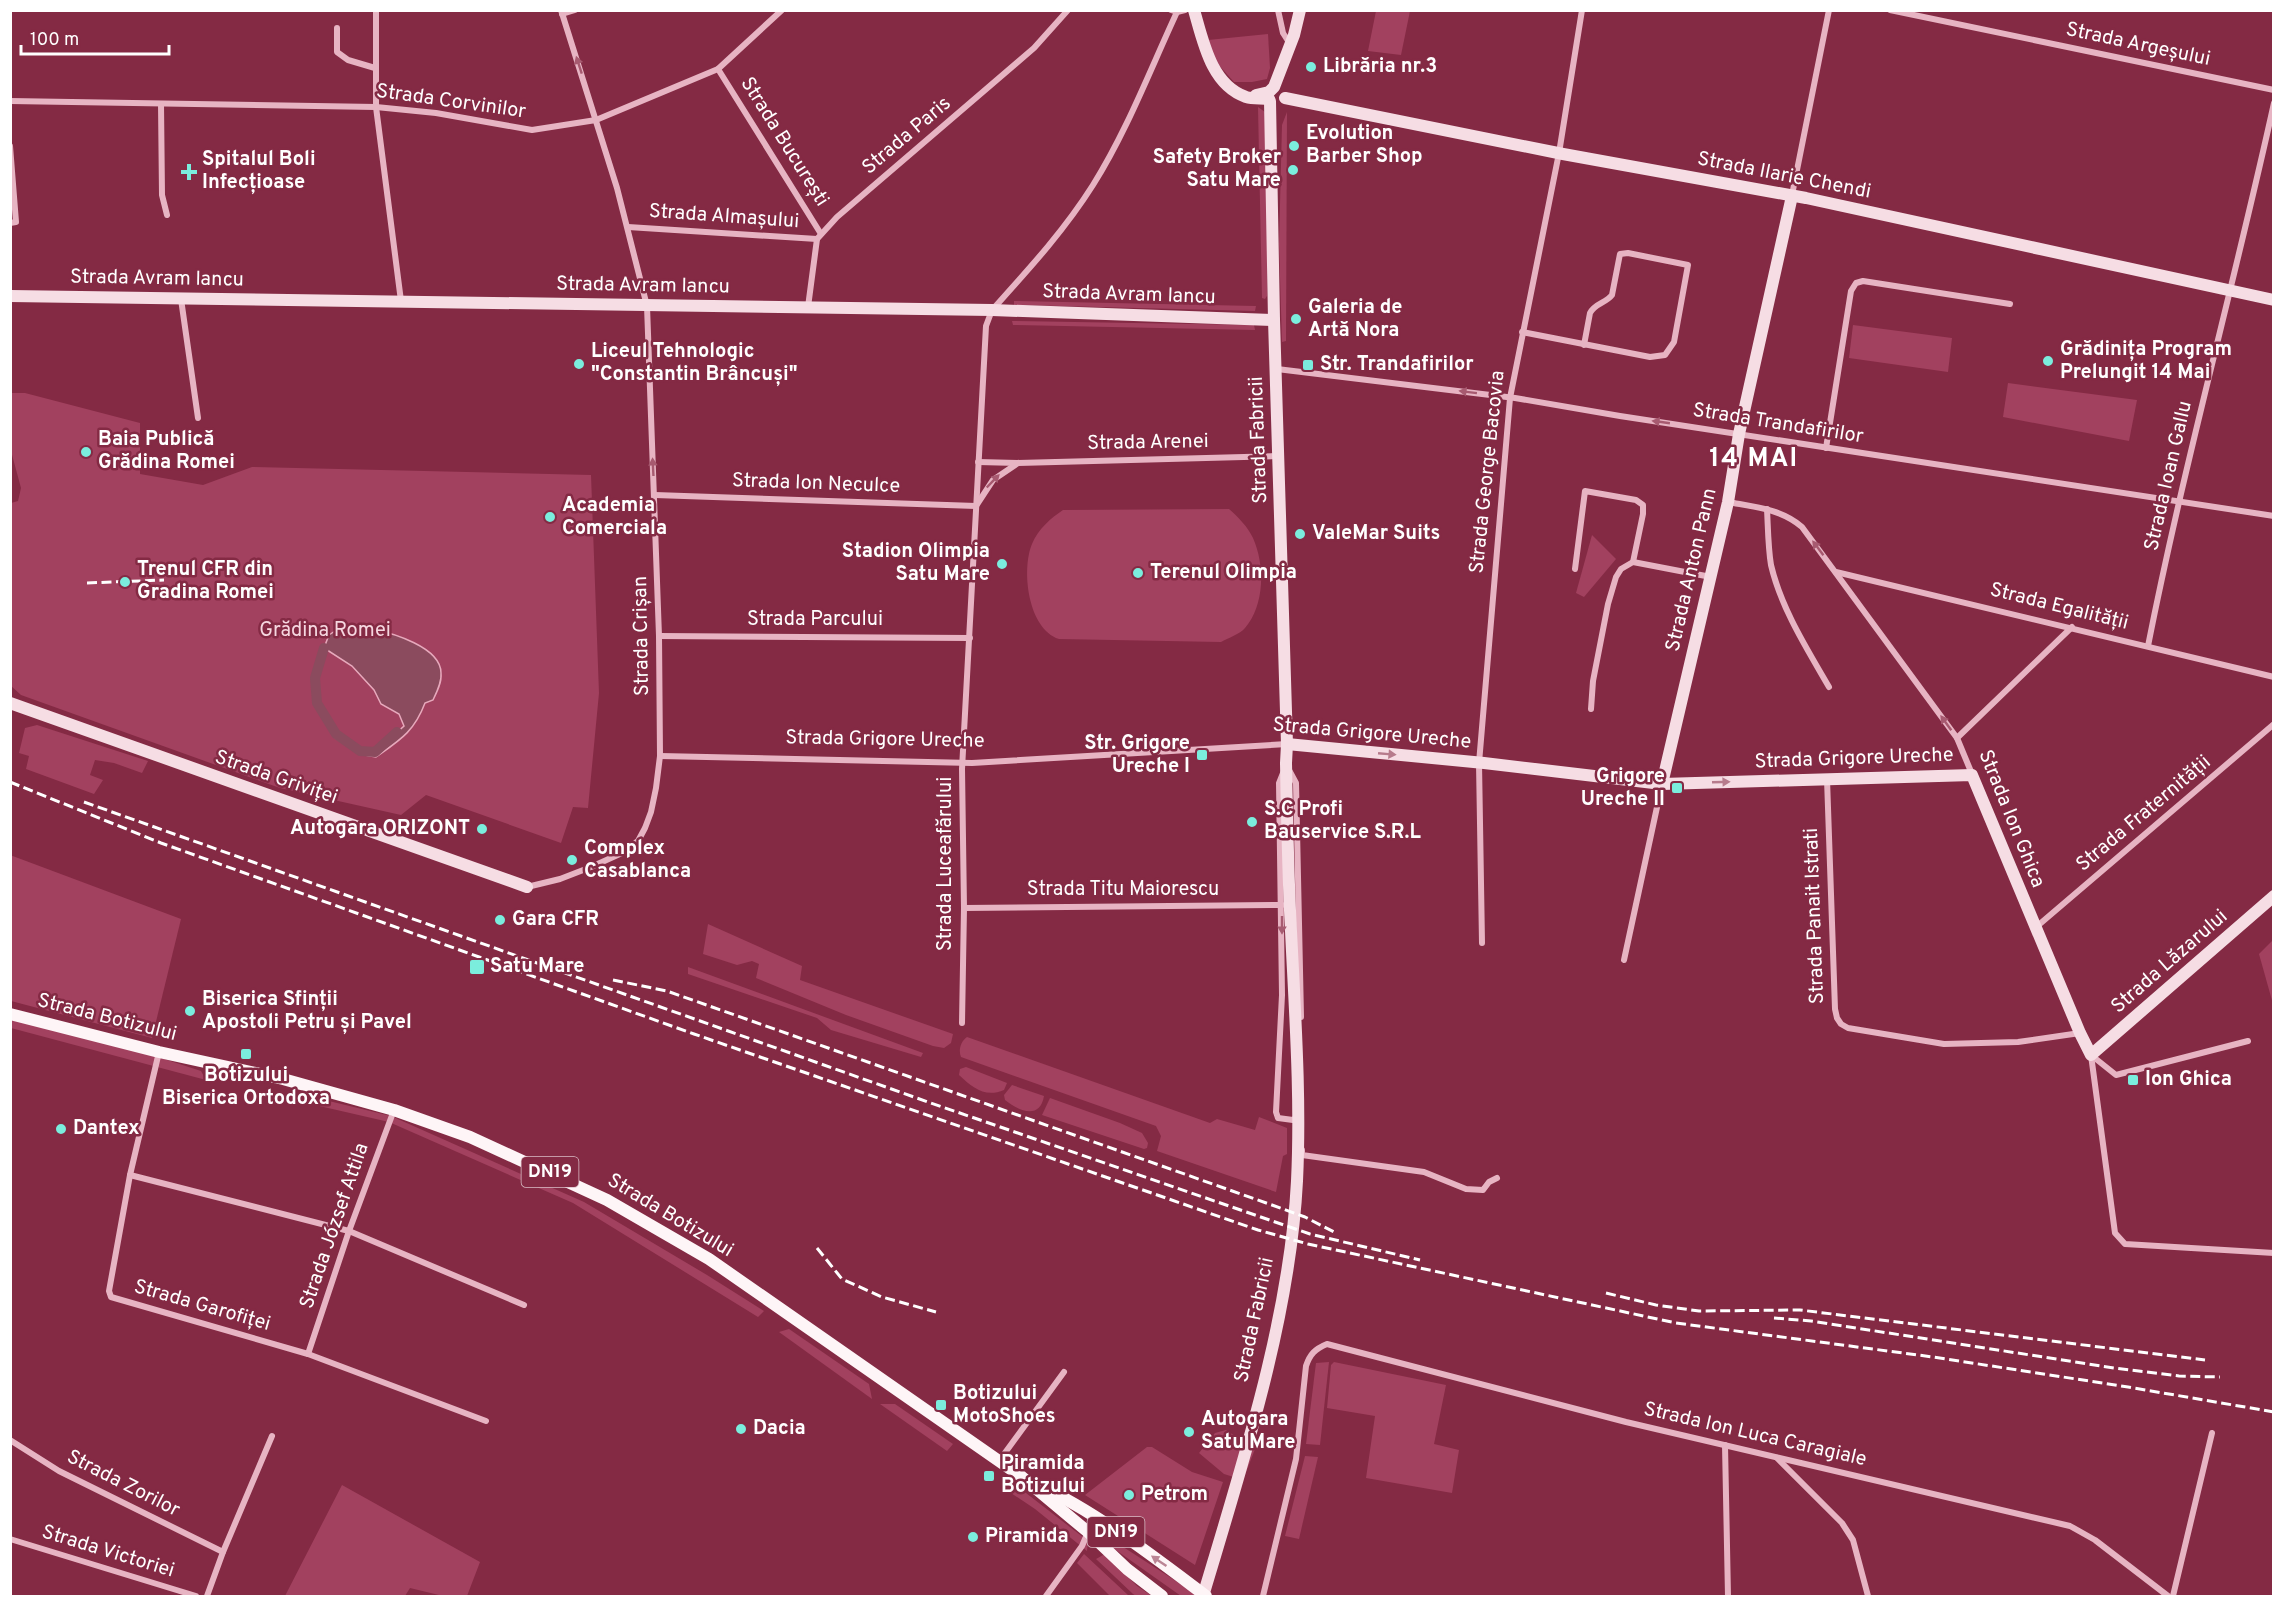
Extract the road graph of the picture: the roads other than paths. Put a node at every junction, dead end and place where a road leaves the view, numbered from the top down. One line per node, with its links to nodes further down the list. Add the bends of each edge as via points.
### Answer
1 (376, 10): 16 (street)
2 (575, 10): 13 (street)
3 (782, 10): 17 (street, Strada Corvinilor)
4 (1068, 10): 32 (street, Strada Paris, via 1034,48)
5 (1185, 10): 12 (street)
6 (1194, 10): 19 (street, Strada Ilarie Chendi, via 1206,48 1226,84 1238,93)
7 (1278, 10): 15 (street)
8 (1300, 10): 15 (street, Strada Fabricii)
9 (1582, 10): 26 (street, Strada George Bacovia)
10 (1829, 10): 28 (street, Strada Anton Pann)
11 (1890, 10): 18 (street, Strada Argeșului)
12 (1174, 11): 41 (street, via 1124,128 1094,183 1071,218)
13 (562, 12): 24 (street, Strada Crișan, one-way to 13)
14 (337, 28): 16 (street, via 337,52 348,60)
15 (1290, 45): 19 (street, Strada Fabricii)
16 (375, 68): 23 (street)
17 (718, 69): 24 (street, Strada Corvinilor); 32 (street, Strada București)
18 (2274, 90)
19 (1275, 98): 26 (street, Strada Ilarie Chendi); 42 (street, Strada Fabricii)
20 (10, 101): 22 (street, Strada Corvinilor)
21 (2274, 103): 33 (street, Strada Ioan Gallu)
22 (161, 104): 23 (street, Strada Corvinilor); 29 (street, via 162,195)
23 (376, 107): 24 (street, Strada Corvinilor, via 532,130); 37 (street)
24 (596, 120): 31 (street, Strada Crișan)
25 (10, 146): 27 (street)
26 (1559, 153): 28 (street, Strada Ilarie Chendi); 43 (street, Strada George Bacovia)
27 (11, 161): 30 (street, via 16,222)
28 (1792, 196): 33 (street, Strada Ilarie Chendi); 48 (street, Strada Anton Pann)
29 (167, 215)
30 (10, 223)
31 (628, 227): 32 (street, Strada Almașului); 39 (street, Strada Crișan)
32 (819, 236): 40 (street)
33 (2230, 291): 36 (street, Strada Ilarie Chendi); 55 (street, Strada Ioan Gallu)
34 (10, 297): 35 (street, Strada Avram Iancu)
35 (181, 298): 37 (street, Strada Avram Iancu); 47 (street)
36 (2274, 300)
37 (401, 301): 39 (street, Strada Avram Iancu)
38 (2010, 304): 49 (street, via 1925,289 1856,283 1851,291)
39 (647, 306): 40 (street, Strada Avram Iancu); 53 (street, Strada Crișan, one-way to 39)
40 (808, 308): 41 (street, Strada Avram Iancu)
41 (992, 310): 42 (street, Strada Avram Iancu); 51 (street, Strada Luceafărului, via 986,326)
42 (1274, 320): 45 (street, Strada Fabricii)
43 (1522, 332): 44 (street); 46 (street, Strada George Bacovia)
44 (1584, 345): 44 (street, via 1650,357 1665,355 1674,342 1688,265 1620,254 1612,295 1593,308)
45 (1277, 369): 46 (street, Strada Trandafirilor, one-way to 45); 50 (street, Strada Fabricii)
46 (1510, 398): 48 (street, Strada Trandafirilor, one-way to 46); 76 (street, Strada George Bacovia)
47 (198, 418)
48 (1739, 434): 49 (street, Strada Trandafirilor); 54 (street, Strada Anton Pann)
49 (1826, 448): 55 (street, Strada Trandafirilor)
50 (1279, 456): 52 (street, Strada Arenei); 73 (street, Strada Fabricii)
51 (978, 462): 52 (street, Strada Arenei); 56 (street, Strada Luceafărului)
52 (1018, 463): 56 (street, one-way to 52, via 993,480)
53 (655, 495): 56 (street, Strada Ion Neculce); 64 (street, Strada Crișan)
54 (1728, 502): 57 (street, Strada Ion Ghica); 62 (street, Strada Anton Pann)
55 (2180, 502): 58 (street, Strada Trandafirilor); 66 (street, Strada Ioan Gallu)
56 (976, 506): 65 (street, Strada Luceafărului)
57 (1767, 509): 61 (street, Strada Ion Ghica, one-way to 57, via 1802,527 1789,516); 68 (street, via 1771,563 1778,587)
58 (2274, 516)
59 (1633, 561): 60 (street, via 1643,505 1636,500 1585,491); 62 (street); 70 (street, via 1616,577 1593,681)
60 (1575, 569)
61 (1836, 572): 63 (street, Strada Egalității); 72 (street, Strada Ion Ghica, one-way to 61)
62 (1711, 577): 80 (street, Strada Anton Pann)
63 (2072, 627): 66 (street, Strada Egalității); 72 (street)
64 (659, 636): 65 (street, Strada Parcului); 74 (street, Strada Crișan)
65 (970, 638): 75 (street, Strada Luceafărului)
66 (2148, 646): 67 (street, Strada Egalității)
67 (2274, 676)
68 (1829, 687)
69 (12, 704): 81 (street, Strada Griviței)
70 (1591, 709)
71 (2274, 724): 85 (street, Strada Fraternității)
72 (1957, 738): 78 (street, Strada Ion Ghica)
73 (1287, 744): 75 (street, Strada Grigore Ureche); 76 (street, Strada Grigore Ureche, one-way to 76); 77 (street, Strada Fabricii)
74 (660, 756): 75 (street, Strada Grigore Ureche); 81 (street, Strada Crișan, via 651,812 638,841 591,867)
75 (963, 762): 84 (street, Strada Luceafărului)
76 (1479, 763): 80 (street, Strada Grigore Ureche); 86 (street, Strada George Bacovia)
77 (1286, 764): 83 (street, Strada Fabricii, via 1279,783); 95 (street, Strada Fabricii, via 1296,783); 120 (street, Strada Fabricii, via 1298,1102 1297,1182 1275,1330 1250,1439)
78 (1972, 775): 79 (street, Strada Grigore Ureche); 85 (street, Strada Ion Ghica)
79 (1827, 779): 80 (street, Strada Grigore Ureche, one-way to 79); 90 (street, Strada Panait Istrati, via 1835,1009 1841,1024 1856,1031 1944,1044 2018,1042)
80 (1662, 784): 87 (street, Strada Anton Pann)
81 (527, 887)
82 (2274, 896): 93 (street, Strada Lăzarului)
83 (1282, 905): 84 (street, Strada Titu Maiorescu); 95 (street, Strada Fabricii, one-way to 95, via 1276,1112 1278,1118 1293,1120)
84 (964, 908): 89 (street, Strada Luceafărului)
85 (2035, 928): 90 (street, Strada Ion Ghica)
86 (1482, 943)
87 (1624, 960)
88 (10, 1014): 92 (main road, Strada Botizului / DN19)
89 (962, 1023)
90 (2080, 1033): 93 (street, Strada Ion Ghica)
91 (2248, 1041): 93 (street, via 2116,1075)
92 (159, 1052): 94 (main road, Strada Botizului / DN19, via 283,1079); 96 (street, Strada Garofiței)
93 (2091, 1055): 99 (street, Strada Ion Ghica, via 2119,1240 2125,1244)
94 (394, 1110): 98 (street, Strada József Attila); 109 (main road, Strada Botizului / DN19, via 550,1172 661,1230)
95 (1302, 1111): 97 (street, via 1302,1155 1424,1172 1466,1189 1483,1190)
96 (130, 1175): 98 (street); 101 (street, Strada Garofiței, via 111,1297)
97 (1497, 1178)
98 (349, 1231): 100 (street); 101 (street, Strada József Attila)
99 (2274, 1254)
100 (524, 1305)
101 (308, 1354): 103 (street, Strada Garofiței)
102 (1064, 1372): 109 (street)
103 (486, 1421)
104 (2212, 1433): 124 (street)
105 (272, 1436): 114 (street)
106 (10, 1440): 114 (street, Strada Zorilor, via 59,1472)
107 (1725, 1445): 108 (street, Strada Ion Luca Caragiale); 115 (street, Strada Ion Luca Caragiale, via 1327,1344 1317,1348 1306,1366 1296,1459); 121 (street)
108 (1777, 1457): 122 (street, via 1842,1522 1853,1540); 123 (street, Strada Ion Luca Caragiale, via 2070,1526 2095,1540)
109 (999, 1461): 110 (main road, Strada Botizului / DN19)
110 (1022, 1477): 111 (main road, Strada Botizului / DN19, via 1065,1497); 112 (main road, Strada Botizului / DN19)
111 (1097, 1520): 112 (street); 120 (main road, Strada Botizului / DN19, one-way to 111)
112 (1088, 1532): 118 (street); 119 (main road, Strada Botizului / DN19)
113 (10, 1539): 116 (street, Strada Victoriei)
114 (223, 1552): 117 (street)
115 (1262, 1595)
116 (196, 1596)
117 (207, 1596)
118 (1046, 1596)
119 (1162, 1596)
120 (1204, 1596)
121 (1728, 1596)
122 (1868, 1596)
123 (2168, 1596)
124 (2173, 1596)

